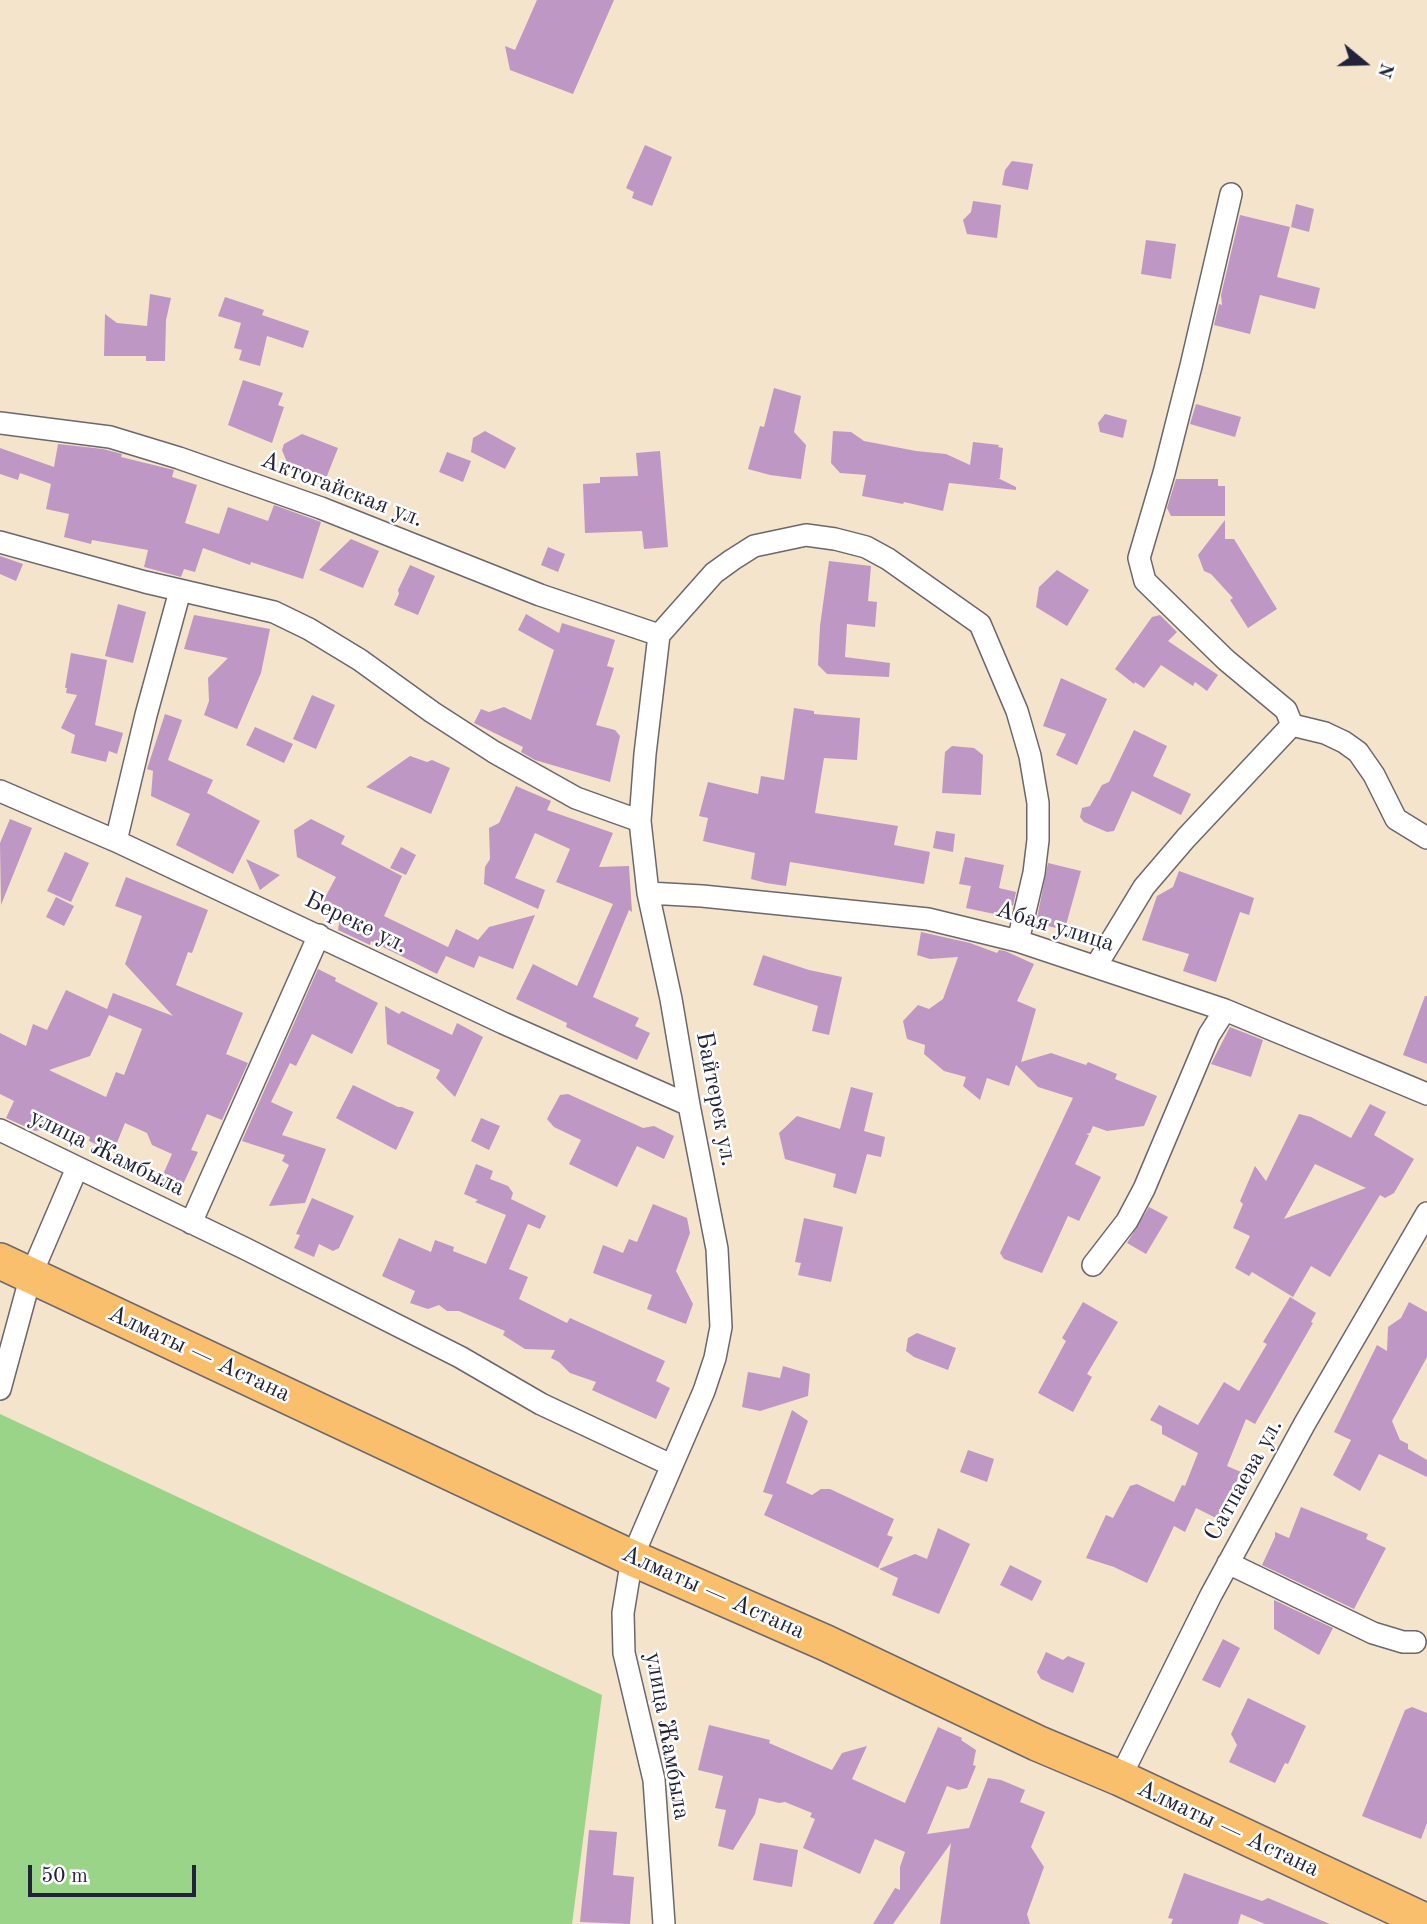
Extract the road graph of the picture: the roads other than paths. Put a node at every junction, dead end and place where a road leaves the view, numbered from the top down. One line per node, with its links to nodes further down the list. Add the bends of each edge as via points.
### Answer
1 (1231, 194): 6 (street, via 1185,393 1139,558 1144,581 1286,710)
2 (0, 423): 5 (street, Актогайская ул., via 110,437 180,458 540,595)
3 (0, 542): 4 (street)
4 (180, 591): 8 (street, via 248,604 309,629 494,752 576,797); 10 (street)
5 (659, 635): 8 (street, Байтерек ул.); 13 (street, via 714,573 732,560 754,546 806,535 866,547 980,624 1017,711 1038,803 1034,873)
6 (1292, 725): 9 (street, via 1325,733 1357,752 1396,819); 14 (street, via 1144,887)
7 (0, 791): 10 (street, Береке ул.)
8 (640, 821): 11 (street, Байтерек ул.)
9 (1427, 838)
10 (116, 841): 12 (street, Береке ул.)
11 (648, 893): 13 (street, Абая улица, via 928,919); 17 (street, Байтерек ул.)
12 (319, 935): 17 (street, Береке ул.); 21 (street)
13 (1018, 941): 14 (street, Абая улица)
14 (1096, 966): 15 (street, Абая улица)
15 (1225, 1010): 16 (street, Абая улица); 23 (street, via 1209,1035 1144,1189 1127,1221)
16 (1427, 1094)
17 (689, 1105): 26 (street, Байтерек ул., via 718,1249 721,1327 704,1391)
18 (0, 1130): 19 (street, улица Жамбыла)
19 (77, 1168): 21 (street, улица Жамбыла); 24 (street)
20 (1427, 1213): 28 (street, Сатпаева ул.)
21 (191, 1223): 26 (street, улица Жамбыла, via 460,1357 541,1404)
22 (0, 1261): 24 (highway, Алматы — Астана)
23 (1093, 1265)
24 (31, 1275): 25 (street); 27 (highway, Алматы — Астана)
25 (0, 1389)
26 (671, 1465): 27 (street, Байтерек ул.)
27 (632, 1558): 30 (highway, Алматы — Астана); 32 (street, улица Жамбыла, via 623,1613 624,1653 654,1780)
28 (1228, 1563): 29 (street, via 1373,1633); 30 (street, Сатпаева ул.)
29 (1415, 1642)
30 (1120, 1778): 31 (highway, Алматы — Астана)
31 (1427, 1922)
32 (664, 1924)

